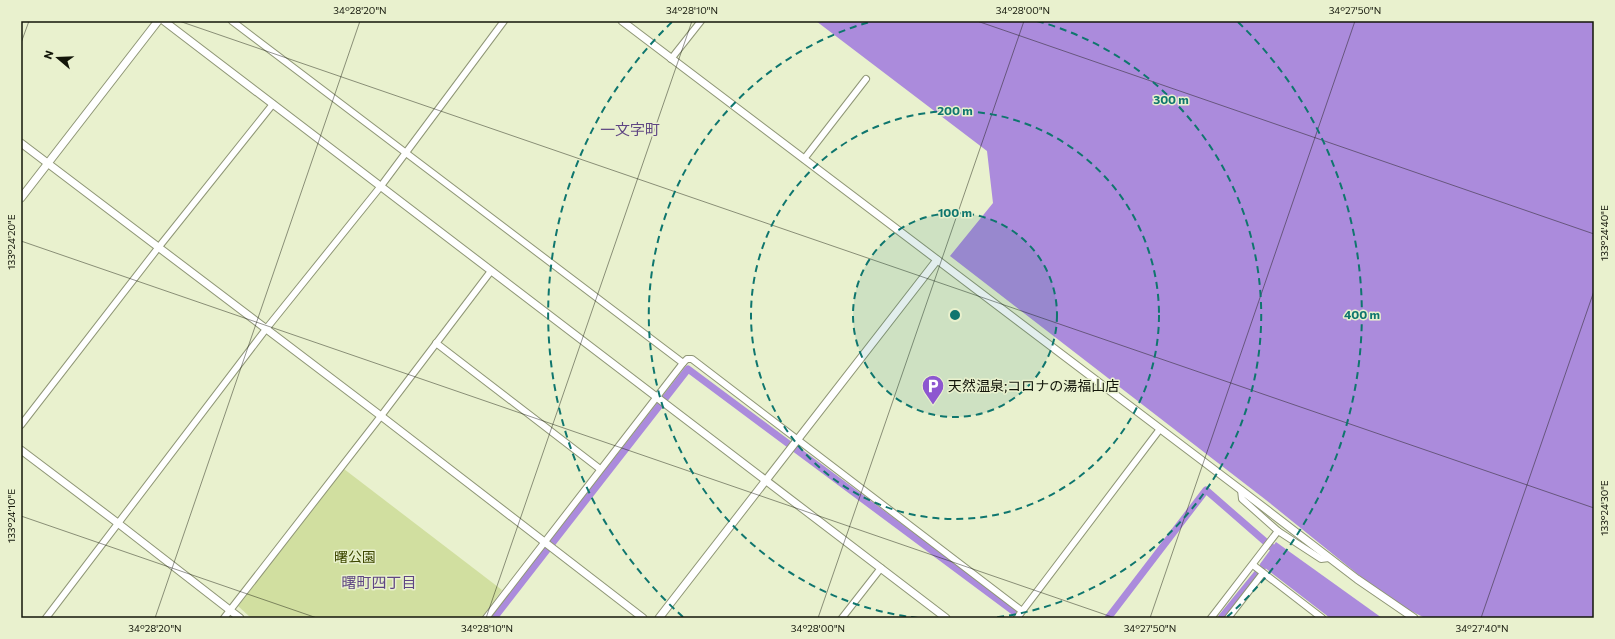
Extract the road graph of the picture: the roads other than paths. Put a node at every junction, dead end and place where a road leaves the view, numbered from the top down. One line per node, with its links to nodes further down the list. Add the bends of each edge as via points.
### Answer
1 (158, 21): 13 (street)
2 (164, 21): 9 (street)
3 (232, 21): 11 (street)
4 (504, 21): 11 (street)
5 (622, 21): 7 (street)
6 (701, 21): 7 (street)
7 (672, 58): 12 (street)
8 (866, 79): 12 (street)
9 (273, 104): 14 (street); 16 (street)
10 (21, 143): 13 (street)
11 (406, 153): 14 (street); 21 (street)
12 (804, 159): 17 (street)
13 (48, 164): 15 (street); 16 (street)
14 (380, 186): 18 (street); 19 (street)
15 (21, 198)
16 (158, 248): 19 (street); 24 (street)
17 (937, 260): 25 (street); 26 (street)
18 (491, 271): 20 (street); 22 (street)
19 (266, 329): 23 (street); 31 (street)
20 (436, 343): 23 (street); 28 (street)
21 (683, 363): 22 (street); 26 (street, via 687,359 692,359)
22 (658, 399): 28 (street); 29 (street)
23 (381, 416): 33 (street); 38 (street)
24 (21, 425)
25 (1160, 429): 30 (street); 39 (street)
26 (796, 441): 29 (street); 39 (street)
27 (21, 450): 31 (street)
28 (600, 469): 33 (street)
29 (766, 480): 36 (street); 45 (street)
30 (1242, 490): 32 (street, via 1242,498); 34 (street)
31 (119, 524): 38 (street); 40 (street)
32 (1278, 531): 34 (street, via 1321,558); 35 (street)
33 (548, 546): 43 (street); 44 (street)
34 (1329, 558): 52 (street)
35 (1254, 566): 37 (street); 49 (street)
36 (881, 568): 46 (street); 47 (street)
37 (1262, 573): 50 (street); 51 (street)
38 (230, 610): 41 (street); 42 (street)
39 (1022, 611): 48 (street)
40 (46, 618)
41 (224, 618)
42 (240, 618)
43 (486, 618)
44 (643, 618)
45 (659, 618)
46 (842, 618)
47 (946, 618)
48 (1017, 618)
49 (1211, 618)
50 (1228, 618)
51 (1322, 618)
52 (1414, 618)

